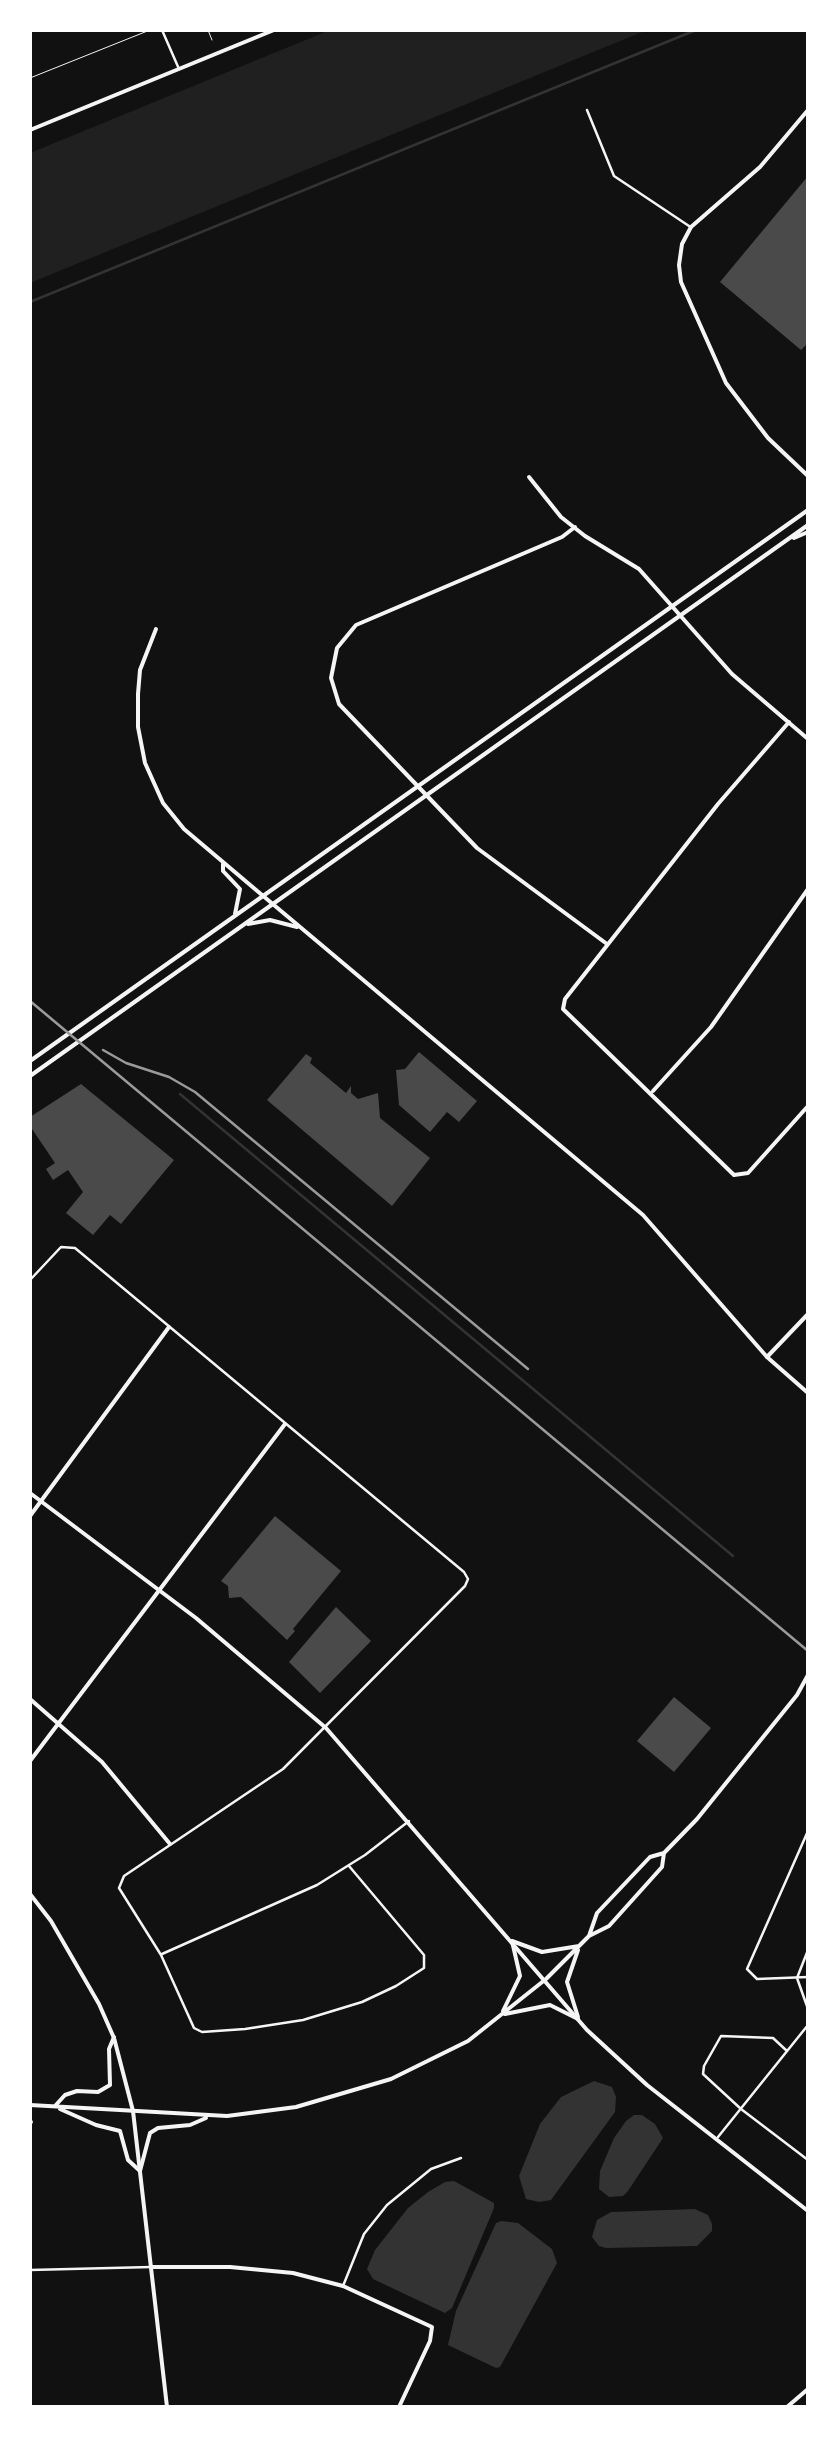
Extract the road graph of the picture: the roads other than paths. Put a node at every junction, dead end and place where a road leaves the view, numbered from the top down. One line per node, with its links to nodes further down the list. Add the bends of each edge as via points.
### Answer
1 (150, 30): 7 (lane)
2 (162, 30): 6 (street)
3 (208, 30): 5 (lane)
4 (274, 30): 6 (main road)
5 (212, 40)
6 (178, 69): 10 (main road)
7 (30, 78)
8 (586, 110): 11 (street, via 614,176)
9 (808, 110): 11 (main road, via 760,167)
10 (30, 130)
11 (691, 227): 12 (main road, via 682,244 681,282 708,350 749,416)
12 (808, 476)
13 (529, 477): 15 (main road)
14 (808, 510): 17 (main road)
15 (575, 528): 17 (main road, via 638,570); 22 (main road, via 372,617 342,640 332,668 338,704)
16 (808, 528): 18 (main road)
17 (672, 606): 18 (main road); 22 (main road)
18 (680, 616): 20 (main road, via 732,674); 23 (main road)
19 (156, 630): 24 (main road, via 140,670 140,747 164,803)
20 (789, 722): 21 (main road); 31 (main road)
21 (808, 739)
22 (417, 788): 23 (main road); 26 (main road)
23 (425, 796): 27 (main road); 31 (main road, via 488,858)
24 (224, 864): 26 (main road); 28 (main road, via 240,890)
25 (808, 889): 34 (main road, via 711,1027)
26 (262, 895): 27 (main road); 28 (main road)
27 (272, 906): 29 (main road); 30 (main road)
28 (235, 915): 32 (main road)
29 (244, 926): 30 (main road, via 270,920); 33 (main road)
30 (296, 927): 39 (main road, via 643,1216)
31 (609, 946): 34 (main road, via 564,1008)
32 (30, 1061)
33 (30, 1076)
34 (652, 1092): 35 (main road, via 739,1176)
35 (808, 1106)
36 (30, 1280): 38 (street, via 65,1245 75,1248)
37 (808, 1314): 39 (main road)
38 (168, 1327): 41 (street); 43 (main road)
39 (767, 1358): 40 (main road)
40 (808, 1393)
41 (285, 1424): 45 (main road); 51 (street, via 468,1579)
42 (30, 1494): 43 (main road)
43 (41, 1502): 44 (main road); 45 (main road)
44 (30, 1516)
45 (161, 1591): 50 (main road); 51 (main road)
46 (807, 1676): 48 (main road)
47 (808, 1688): 48 (main road)
48 (798, 1695): 56 (main road)
49 (30, 1699): 50 (main road)
50 (61, 1724): 52 (main road); 55 (main road)
51 (326, 1728): 53 (main road); 55 (street, via 283,1769)
52 (30, 1761)
53 (409, 1821): 57 (street); 60 (main road)
54 (808, 1831): 65 (street, via 748,1964 757,1979)
55 (170, 1844): 63 (street, via 118,1884)
56 (664, 1853): 59 (main road, via 650,1858 596,1913); 59 (main road, via 662,1867 610,1926)
57 (349, 1866): 63 (street); 63 (street, via 422,1953 420,1972 396,1986 325,2014 197,2031)
58 (30, 1894): 71 (main road, via 79,1966)
59 (589, 1936): 61 (main road)
60 (512, 1940): 61 (main road, via 542,1952); 66 (main road); 68 (main road, via 520,1976)
61 (579, 1946): 66 (main road); 69 (main road, via 568,1982)
62 (808, 1950): 65 (street)
63 (161, 1955)
64 (808, 1977): 65 (street)
65 (797, 1978): 67 (street)
66 (546, 1979): 68 (main road); 69 (main road)
67 (808, 2009)
68 (501, 2015): 69 (main road, via 550,2005); 77 (main road, via 427,2064 358,2092 270,2112)
69 (578, 2019): 78 (main road, via 646,2085)
70 (808, 2025): 72 (street)
71 (114, 2037): 74 (main road, via 110,2085 66,2095); 76 (main road)
72 (787, 2050): 75 (street); 75 (street, via 766,2037 719,2038 703,2074)
73 (30, 2105): 74 (main road)
74 (55, 2106): 76 (main road); 81 (main road, via 120,2130 128,2160)
75 (740, 2109): 78 (street); 80 (street)
76 (133, 2111): 77 (main road); 81 (main road)
77 (211, 2116): 81 (main road, via 150,2133)
78 (716, 2139): 82 (main road)
79 (461, 2158): 85 (street, via 431,2169 387,2205 359,2244)
80 (808, 2160)
81 (140, 2171): 83 (main road)
82 (808, 2211)
83 (152, 2267): 84 (street); 85 (main road, via 279,2270); 87 (main road)
84 (30, 2270)
85 (343, 2286): 88 (main road, via 432,2327)
86 (808, 2389): 89 (main road)
87 (167, 2407)
88 (400, 2407)
89 (787, 2407)

